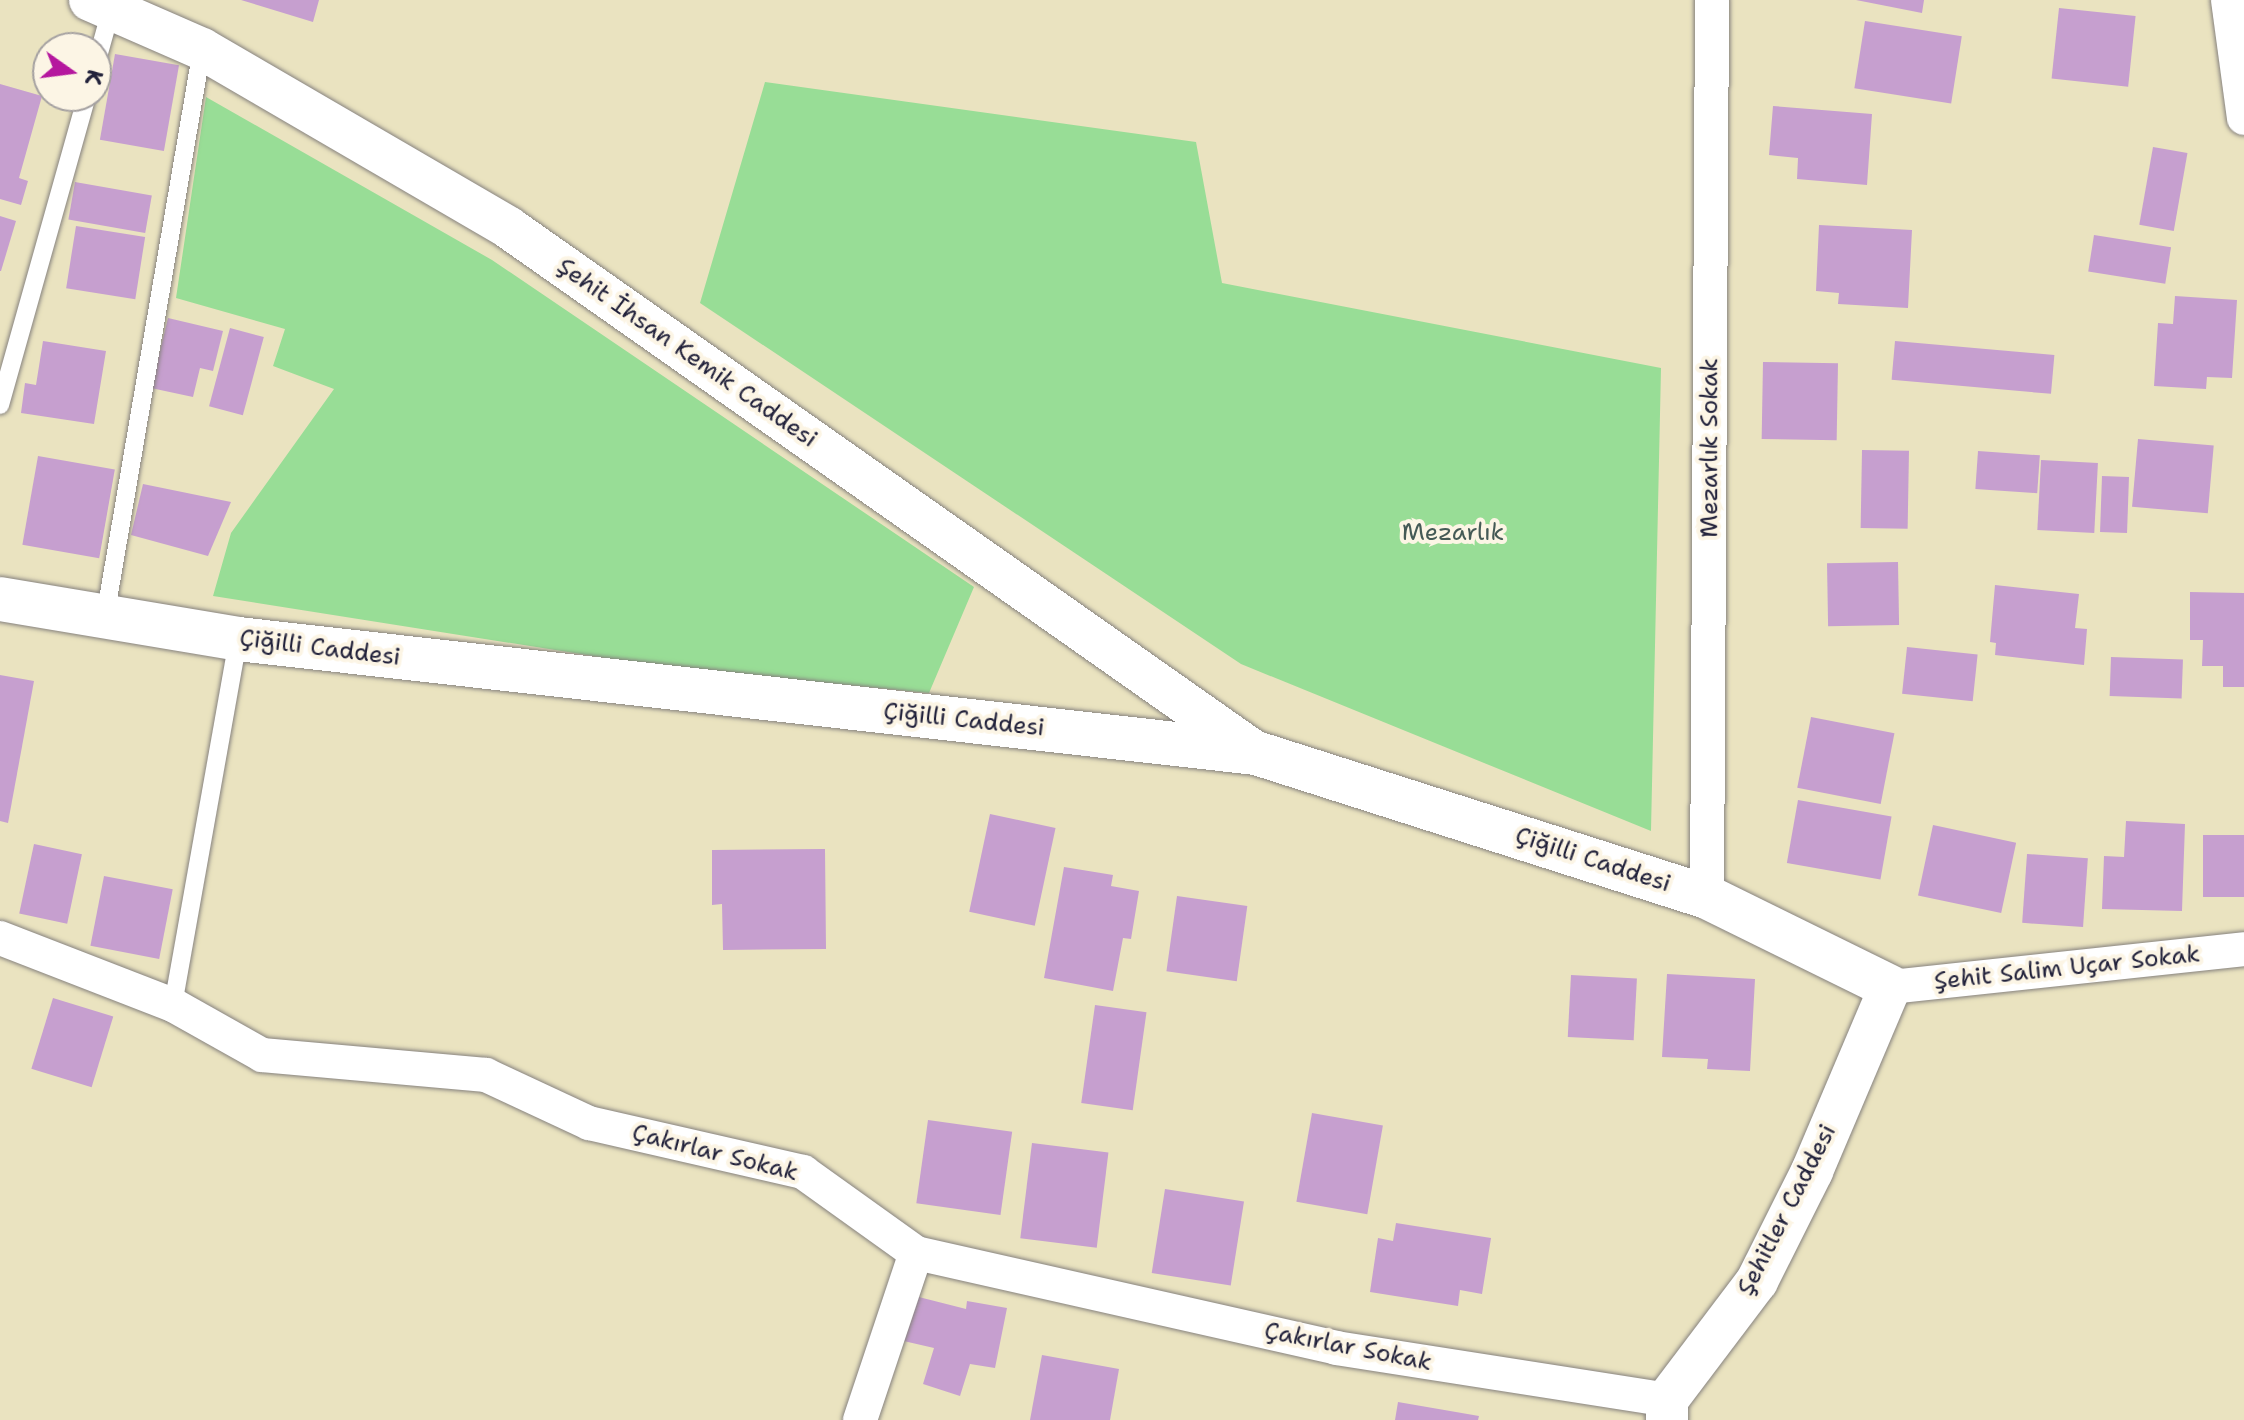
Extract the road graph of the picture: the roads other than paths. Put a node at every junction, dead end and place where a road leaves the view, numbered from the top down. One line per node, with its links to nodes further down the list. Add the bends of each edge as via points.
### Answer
1 (1712, 0): 13 (street, Mezarlık Sokak)
2 (2228, 0): 7 (street)
3 (100, 5): 4 (lane); 5 (street, Şehit İhsan Kemik Caddesi)
4 (98, 32)
5 (202, 49): 10 (lane); 12 (street, Şehit İhsan Kemik Caddesi, via 509,228)
6 (82, 112): 8 (lane)
7 (2244, 118)
8 (0, 405)
9 (0, 599): 10 (main road, Çiğilli Caddesi)
10 (105, 617): 11 (main road, Çiğilli Caddesi)
11 (238, 639): 12 (main road, Çiğilli Caddesi); 17 (lane)
12 (1256, 753): 13 (main road, Çiğilli Caddesi)
13 (1707, 897): 16 (main road, Çiğilli Caddesi)
14 (0, 938): 17 (street, Çakırlar Sokak)
15 (2244, 949): 16 (street, Şehit Salim Uçar Sokak)
16 (1890, 987): 19 (street, Şehitler Caddesi, via 1812,1171 1757,1281)
17 (173, 1005): 18 (street, Çakırlar Sokak, via 262,1055 486,1075 589,1123 803,1172)
18 (916, 1253): 19 (street, Çakırlar Sokak, via 1336,1348); 20 (street)
19 (1667, 1410)
20 (860, 1420)

